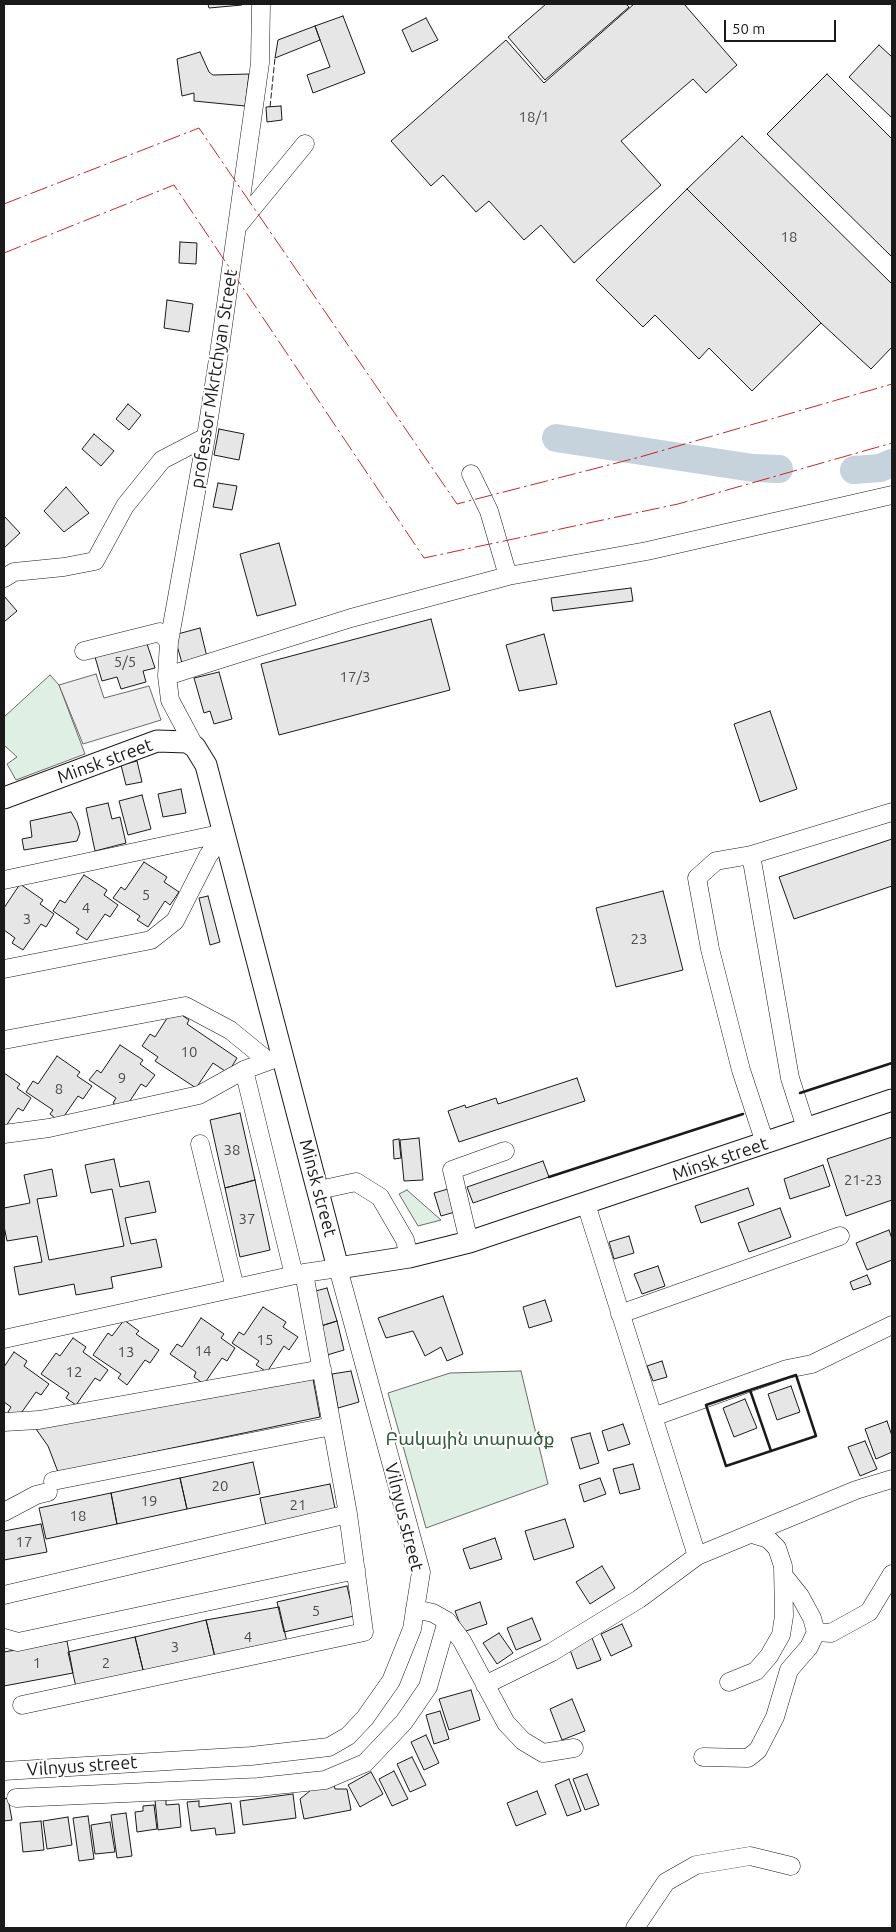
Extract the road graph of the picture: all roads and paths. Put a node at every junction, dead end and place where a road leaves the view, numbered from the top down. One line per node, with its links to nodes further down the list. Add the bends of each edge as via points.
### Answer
1 (261, 4): 3 (street, professor Mkrtchyan Street, via 260,63)
2 (305, 144): 3 (street)
3 (236, 227): 4 (street, professor Mkrtchyan Street)
4 (206, 437): 8 (street, via 162,460 126,506 95,561 14,572); 9 (street, professor Mkrtchyan Street)
5 (471, 474): 7 (street, via 489,510)
6 (892, 495): 7 (street, via 647,551)
7 (508, 576): 11 (street, via 351,618)
8 (4, 578)
9 (169, 642): 10 (street, via 160,632); 11 (street, professor Mkrtchyan Street)
10 (84, 651)
11 (167, 676): 12 (street, professor Mkrtchyan Street, via 170,700)
12 (195, 747): 13 (main road, Minsk street, via 187,742 157,741); 15 (main road, Minsk street, via 206,765)
13 (4, 798)
14 (892, 812): 16 (street)
15 (224, 833): 17 (street); 18 (street, via 208,856 175,921 151,940); 20 (main road, Minsk street)
16 (751, 856): 23 (street, via 790,1078); 25 (street, via 716,861 698,878 710,949 741,1070)
17 (4, 880)
18 (4, 969)
19 (4, 1040): 20 (street, via 185,1006)
20 (275, 1058): 21 (street); 28 (main road, Minsk street)
21 (244, 1070): 24 (street, via 199,1095 58,1126); 34 (street)
22 (892, 1100): 23 (main road, Minsk street)
23 (806, 1128): 25 (main road, Minsk street)
24 (4, 1134)
25 (765, 1143): 29 (main road, Minsk street)
26 (200, 1144): 35 (street)
27 (505, 1151): 31 (street, via 452,1170)
28 (319, 1190): 32 (street, via 356,1182 380,1197 405,1240); 33 (main road, Minsk street)
29 (586, 1204): 31 (main road, Minsk street); 36 (street)
30 (840, 1236): 36 (street)
31 (469, 1242): 32 (main road, Minsk street)
32 (409, 1257): 33 (main road, Minsk street)
33 (338, 1268): 34 (street); 52 (street, Vilnyus street, via 421,1572)
34 (299, 1274): 35 (street); 39 (street)
35 (235, 1288): 38 (street)
36 (620, 1314): 40 (street)
37 (892, 1325): 40 (street, via 812,1364 787,1369)
38 (4, 1340)
39 (322, 1368): 41 (street, via 39,1420); 42 (street)
40 (653, 1417): 47 (street)
41 (4, 1422)
42 (332, 1426): 44 (street, via 51,1486); 45 (street)
43 (892, 1479): 46 (street, via 856,1490)
44 (4, 1512)
45 (348, 1514): 48 (street); 51 (street)
46 (752, 1534): 47 (street); 50 (street, via 768,1539 777,1548)
47 (697, 1556): 57 (street, via 639,1599 552,1652)
48 (356, 1570): 55 (street, via 18,1642); 58 (street, via 364,1632)
49 (892, 1574): 54 (street, via 869,1612 832,1633)
50 (784, 1576): 54 (street, via 800,1596); 56 (street, via 784,1616 780,1635 756,1671)
51 (4, 1595)
52 (415, 1609): 53 (street, via 433,1613); 61 (street, Vilnyus street, via 412,1629 391,1681 366,1718 348,1736 329,1747 251,1756)
53 (446, 1621): 57 (street, via 462,1641); 62 (street, via 428,1687 404,1722 365,1762 325,1780 258,1788)
54 (816, 1632): 60 (street, via 809,1647 790,1670 775,1716 758,1750 748,1758)
55 (4, 1638)
56 (729, 1682)
57 (485, 1685): 59 (street, via 506,1723 523,1741 543,1753)
58 (22, 1705)
59 (574, 1748)
60 (703, 1757)
61 (4, 1771)
62 (16, 1798)
63 (791, 1866): 64 (street, via 750,1856 696,1865 666,1882)
64 (635, 1928)

